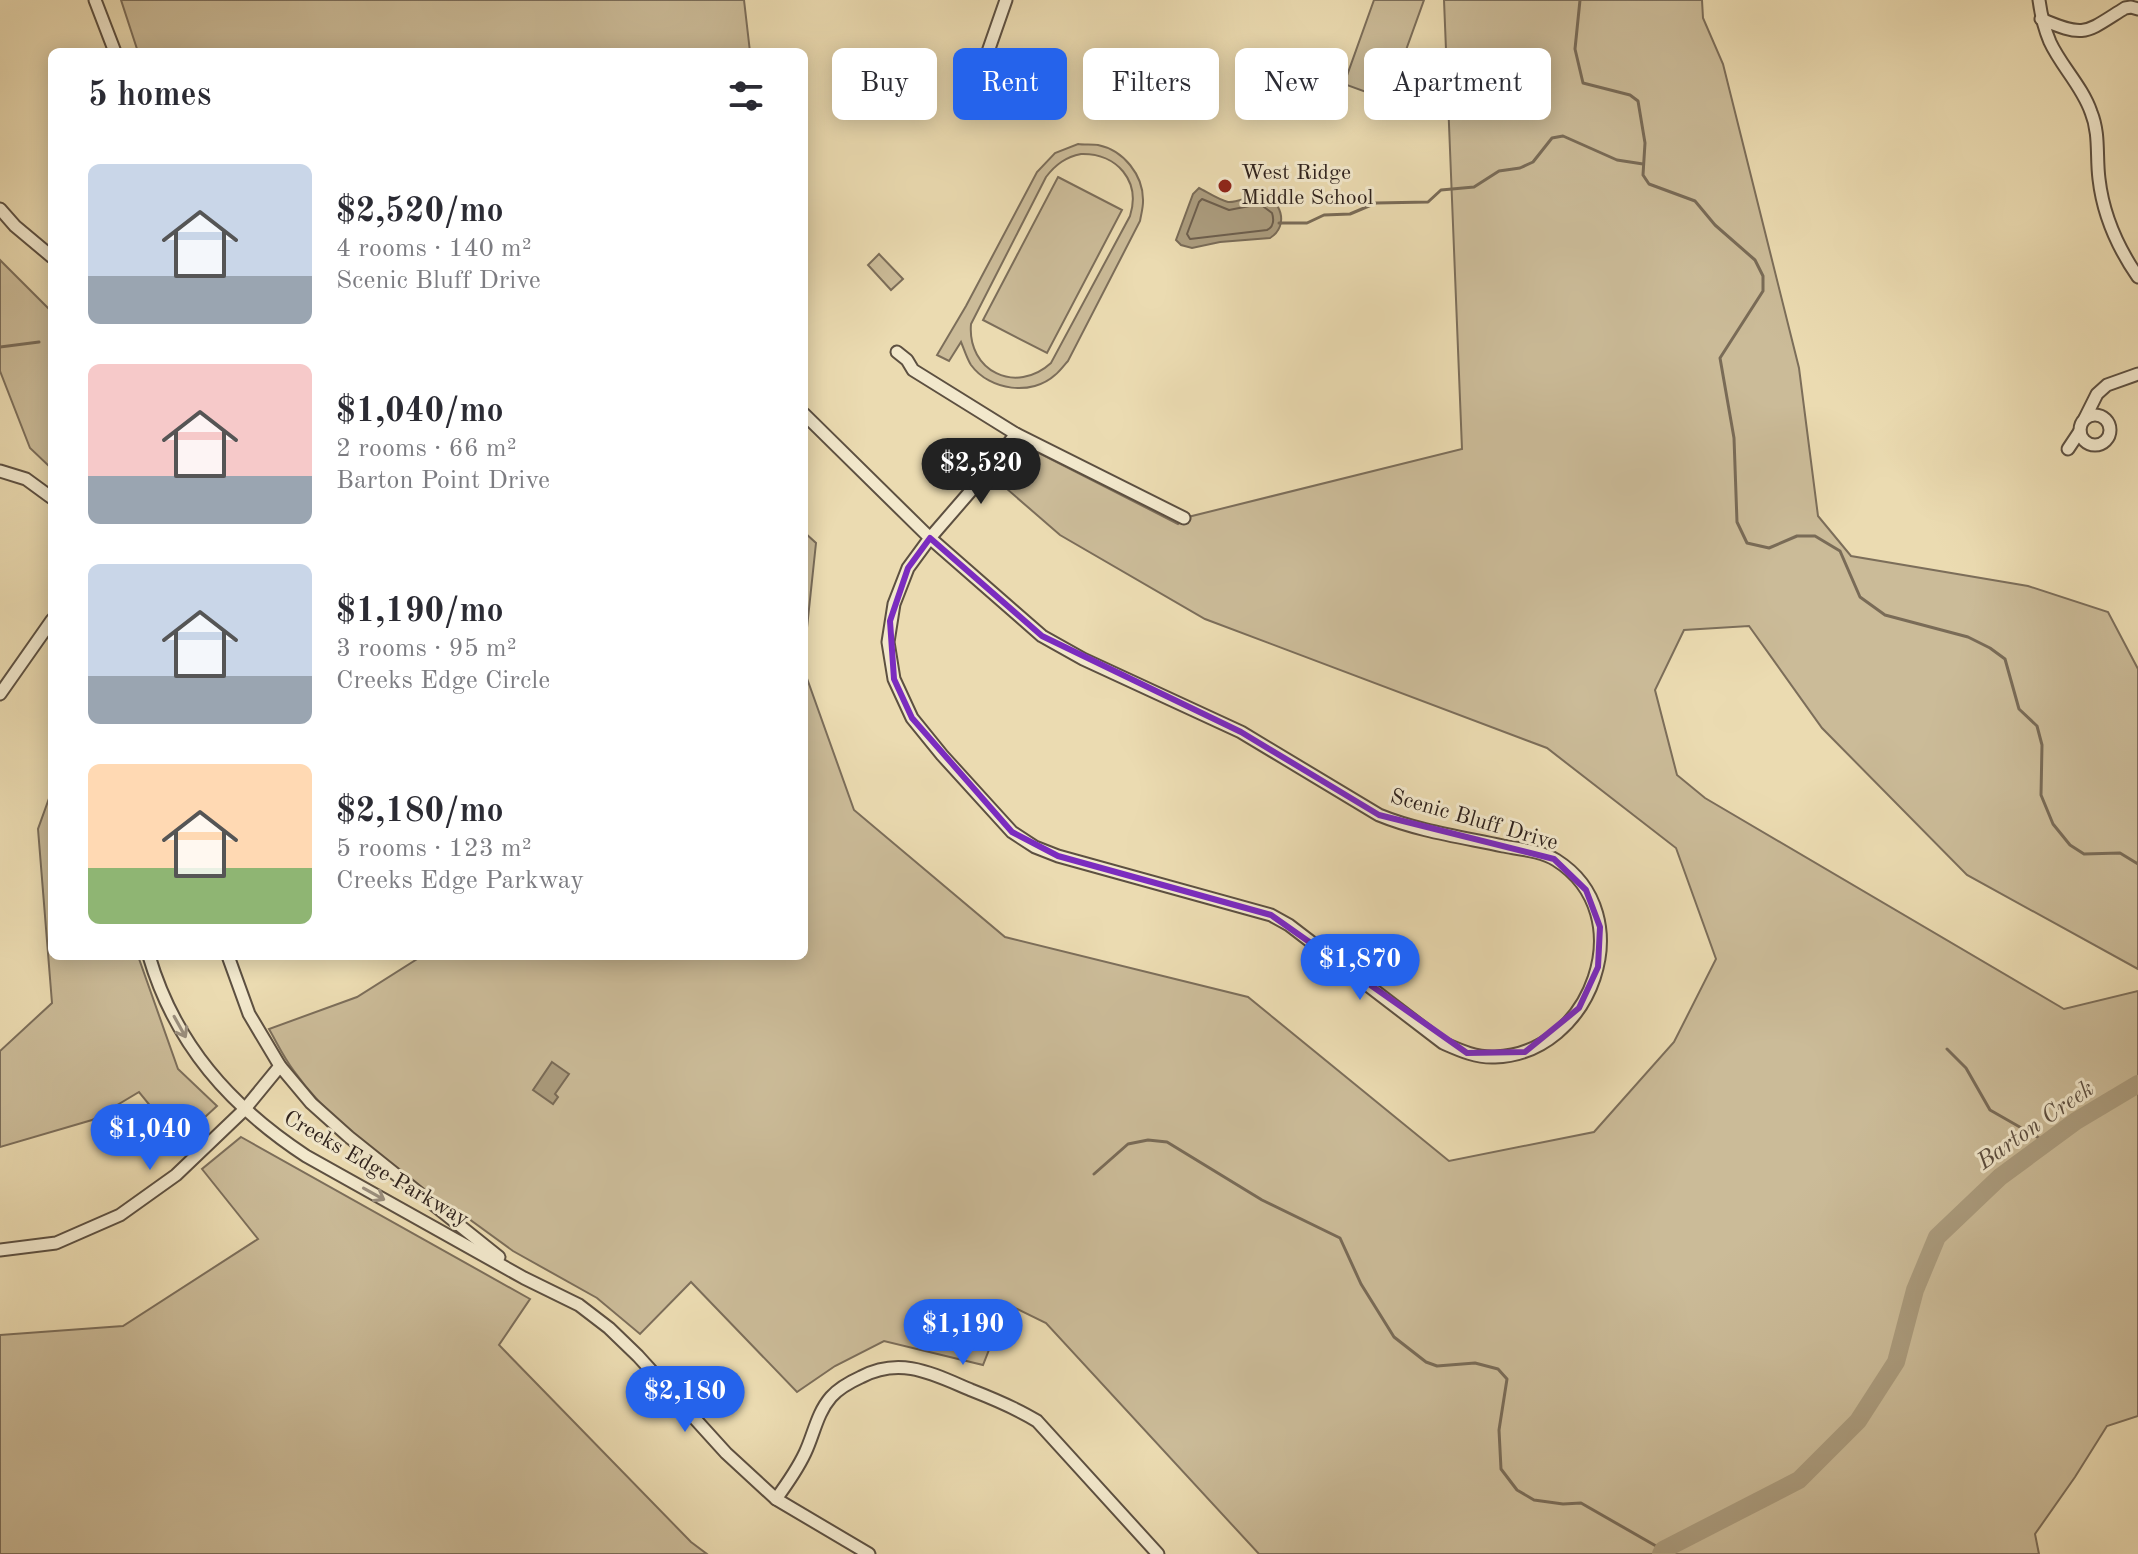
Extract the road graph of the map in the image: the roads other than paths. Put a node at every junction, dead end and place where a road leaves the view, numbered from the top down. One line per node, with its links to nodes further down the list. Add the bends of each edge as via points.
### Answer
1 (95, 0): 6 (street)
2 (1006, 0): 7 (street)
3 (2039, 0): 5 (street)
4 (2138, 9): 5 (street, via 2125,8 2088,31)
5 (2041, 19): 10 (street, via 2091,111 2104,208)
6 (113, 48)
7 (989, 48)
8 (0, 209): 9 (street)
9 (48, 254)
10 (2138, 277)
11 (897, 352): 16 (street, via 913,370)
12 (2138, 374): 14 (street, via 2107,385)
13 (808, 418): 21 (street, Scenic Bluff Drive)
14 (2085, 418): 15 (street); 15 (street, via 2105,418 2111,427 2109,437 2092,445)
15 (2080, 431): 17 (street)
16 (1016, 434): 20 (street); 21 (street, Scenic Bluff Drive)
17 (2068, 449)
18 (0, 471): 19 (street, via 26,479)
19 (48, 495)
20 (1184, 518)
21 (930, 538): 21 (street, Scenic Bluff Drive, via 908,568 894,604 888,642 894,679 912,718 1012,832 1058,856 1271,915 1443,1043 1467,1053 1494,1057 1525,1052 1564,1027 1579,1008 1598,967 1600,927 1586,890 1554,859 1379,815 1241,732 1042,636)
22 (48, 626): 23 (street)
23 (0, 694)
24 (150, 960): 27 (street, Creeks Edge Parkway, one-way to 27, via 182,1033)
25 (229, 960): 26 (street, Creeks Edge Parkway, via 249,1014)
26 (280, 1066): 27 (street); 29 (street, Creeks Edge Parkway, via 349,1137)
27 (244, 1110): 28 (street, via 176,1175 120,1215 56,1243); 29 (street, Creeks Edge Parkway, one-way to 29, via 306,1156)
28 (0, 1250)
29 (524, 1278): 30 (street, Creeks Edge Parkway, via 579,1305 609,1328)
30 (776, 1499): 31 (street, Creeks Edge Parkway); 32 (street, via 806,1452 830,1398 874,1370 898,1366 928,1371 1037,1421)
31 (869, 1554)
32 (1158, 1554)

